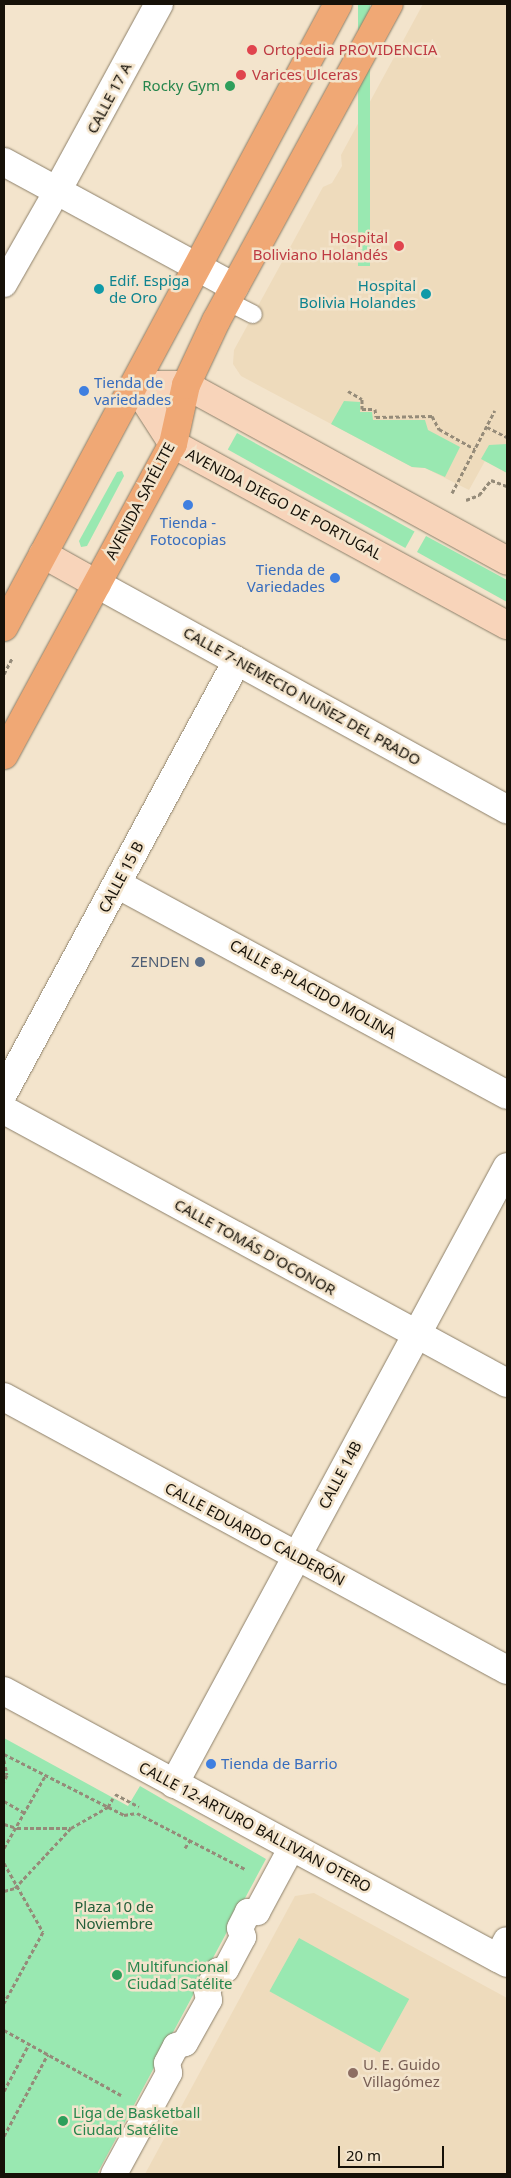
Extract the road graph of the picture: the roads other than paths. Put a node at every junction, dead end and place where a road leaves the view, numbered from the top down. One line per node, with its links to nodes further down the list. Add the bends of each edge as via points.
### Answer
1 (159, 4): 5 (street, CALLE 17 A)
2 (338, 4): 6 (main road)
3 (389, 4): 8 (main road, AVENIDA SATÉLITE)
4 (4, 162): 5 (street)
5 (57, 191): 6 (street); 7 (street)
6 (195, 266): 8 (street); 10 (main road)
7 (4, 284)
8 (231, 294): 9 (lane); 11 (main road, AVENIDA SATÉLITE)
9 (253, 314)
10 (135, 385): 11 (main road); 12 (main road, AVENIDA DIEGO DE PORTUGAL); 13 (main road)
11 (186, 385): 12 (main road, AVENIDA SATÉLITE); 14 (main road)
12 (172, 444): 15 (main road, AVENIDA SATÉLITE); 16 (main road, AVENIDA DIEGO DE PORTUGAL)
13 (43, 554): 15 (main road); 17 (main road)
14 (507, 561)
15 (97, 584): 18 (street, CALLE 7-NEMECIO NUÑEZ DEL PRADO); 19 (main road, AVENIDA SATÉLITE)
16 (507, 625)
17 (4, 627)
18 (237, 661): 20 (street, CALLE 7-NEMECIO NUÑEZ DEL PRADO); 21 (street, CALLE 15 B)
19 (4, 755)
20 (507, 808)
21 (118, 884): 22 (street, CALLE 15 B); 23 (street, CALLE 8-PLACIDO MOLINA)
22 (4, 1092)
23 (507, 1096)
24 (4, 1110): 26 (street, CALLE TOMÁS D'OCONOR)
25 (507, 1167): 26 (street, CALLE 14B)
26 (416, 1334): 27 (street, CALLE TOMÁS D'OCONOR); 29 (street, CALLE 14B)
27 (507, 1383)
28 (4, 1397): 29 (street, CALLE EDUARDO CALDERÓN)
29 (295, 1556): 30 (street, CALLE EDUARDO CALDERÓN); 32 (street, CALLE 14B)
30 (507, 1670)
31 (4, 1691): 32 (street, CALLE 12-ARTURO BALLIVIAN OTERO)
32 (174, 1784): 33 (street, CALLE 12-ARTURO BALLIVIAN OTERO)
33 (292, 1847): 34 (street, CALLE 12-ARTURO BALLIVIAN OTERO); 35 (street, via 266,1880 257,1912 248,1912 240,1928 243,1937 226,1969 218,1971 207,1990 185,2043 176,2046 167,2063 169,2073 138,2104)
34 (504, 1954)
35 (114, 2174)

